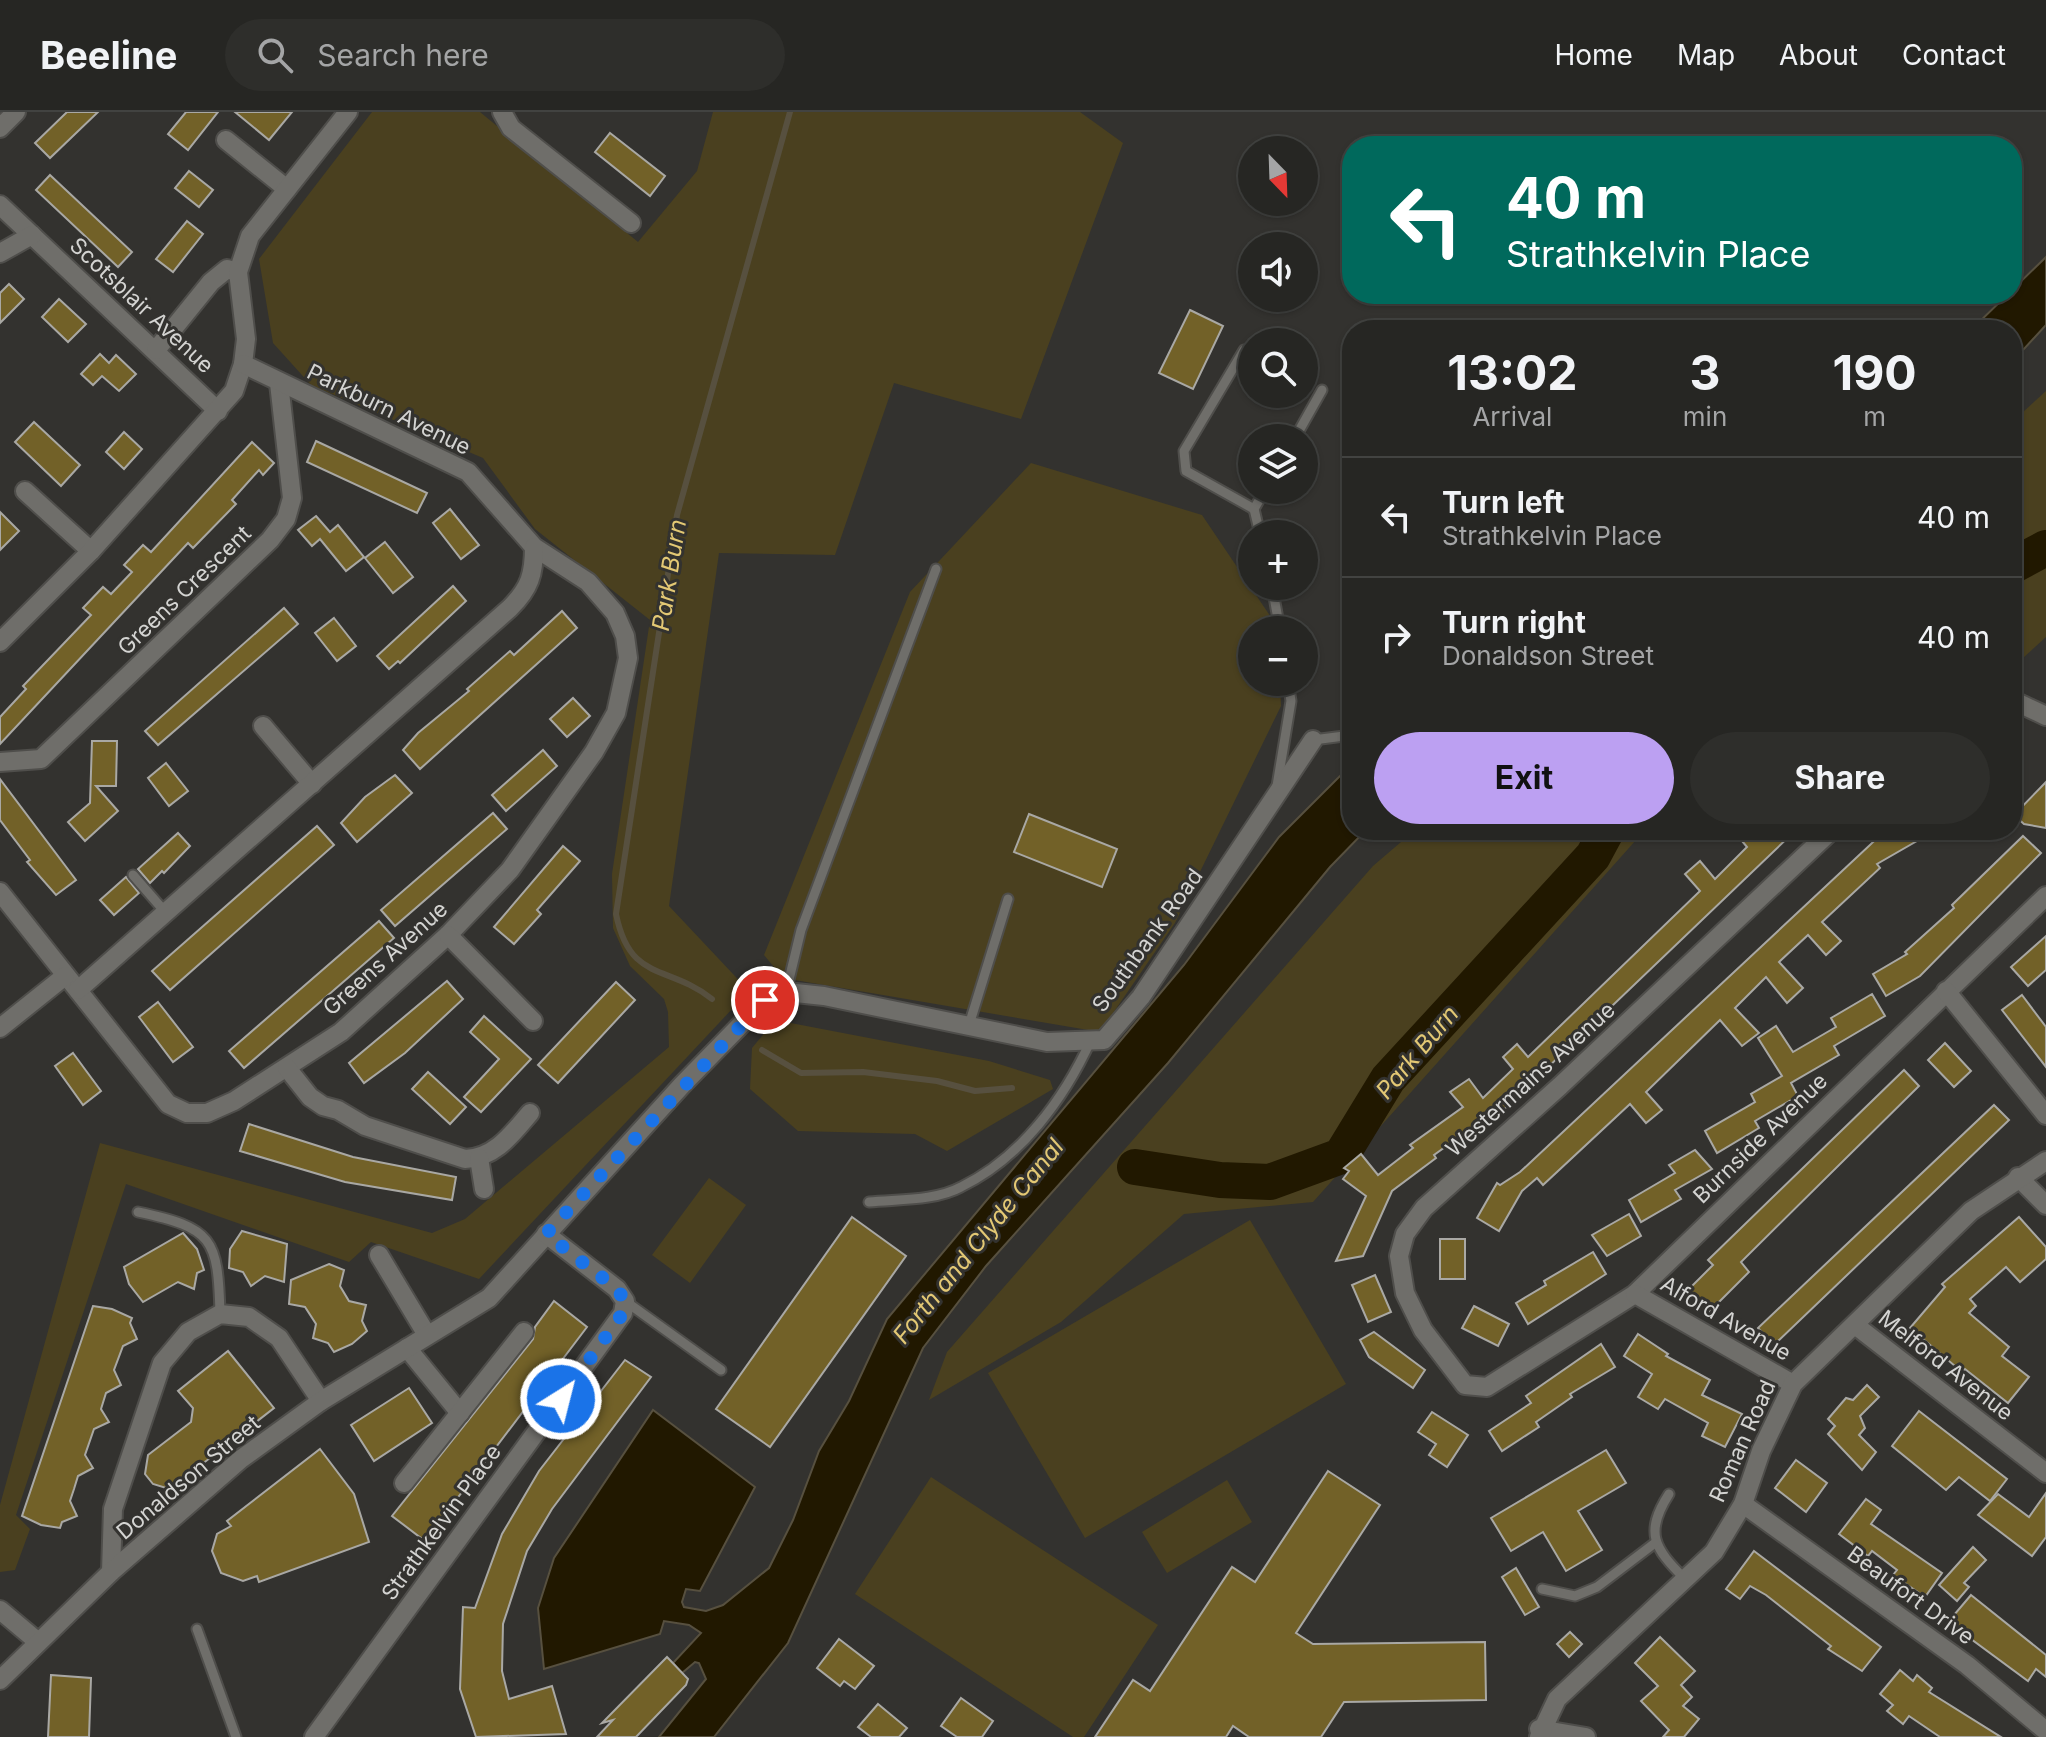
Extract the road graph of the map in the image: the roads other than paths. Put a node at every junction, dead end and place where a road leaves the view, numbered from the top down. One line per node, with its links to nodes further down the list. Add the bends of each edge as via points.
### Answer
1 (16, 112): 4 (street)
2 (348, 112): 6 (street)
3 (502, 112): 8 (street, via 511,128)
4 (0, 128)
5 (226, 140): 6 (street)
6 (287, 189): 11 (street, via 250,236)
7 (0, 205): 9 (street, Scotsblair Avenue)
8 (631, 223)
9 (32, 235): 10 (street); 12 (street, Scotsblair Avenue)
10 (0, 253)
11 (238, 272): 12 (street, via 227,269 211,282); 14 (street, via 246,339)
12 (156, 350): 17 (street, Scotsblair Avenue)
13 (1238, 360): 21 (lane, via 1183,461 1186,471)
14 (243, 364): 15 (street, Parkburn Avenue); 17 (street, Scotsblair Avenue, via 234,391)
15 (279, 383): 23 (street, Parkburn Avenue, via 468,472); 33 (street, Greens Crescent, via 292,498 286,519 41,759)
16 (1322, 390): 18 (lane)
17 (218, 411): 24 (street, Scotsblair Avenue)
18 (1303, 424)
19 (25, 491): 24 (street)
20 (1257, 504): 21 (lane)
21 (1254, 509): 22 (lane)
22 (1257, 520)
23 (534, 547): 34 (street, via 534,572 526,592); 42 (street, Greens Avenue, via 588,582 615,613 628,658 624,683 616,713 594,752 510,870)
24 (91, 551): 26 (street, Scotsblair Avenue)
25 (936, 569): 46 (lane, via 801,930)
26 (0, 642)
27 (1290, 696): 35 (lane)
28 (2022, 705): 29 (street)
29 (2046, 716)
30 (263, 726): 34 (street)
31 (1342, 736): 32 (lane)
32 (1313, 740): 35 (street, Southbank Road)
33 (0, 762)
34 (312, 784): 41 (street)
35 (1275, 798): 50 (street, Southbank Road, via 1141,997 1104,1040)
36 (1821, 840): 72 (street, Westermains Avenue, via 1424,1208 1405,1234 1399,1256 1405,1293 1423,1330 1465,1385)
37 (133, 875): 41 (lane)
38 (0, 892): 43 (street, Greens Avenue)
39 (2046, 896): 45 (street, Burnside Avenue)
40 (1008, 899): 48 (lane)
41 (166, 913): 44 (street)
42 (448, 935): 47 (street); 51 (street, Greens Avenue, via 363,1013)
43 (65, 976): 44 (street, Greens Avenue); 49 (street)
44 (78, 990): 51 (street, Greens Avenue, via 168,1104 187,1113 207,1113)
45 (1946, 991): 53 (street); 63 (street, Burnside Avenue)
46 (786, 992): 48 (street, Southbank Road); 61 (street, Donaldson Street, via 765,1000)
47 (533, 1021)
48 (969, 1025): 50 (street, Southbank Road, via 1047,1042)
49 (0, 1028)
50 (1091, 1040): 58 (lane, via 1072,1082 1025,1141 961,1188 929,1197)
51 (287, 1068): 54 (street, via 310,1097 365,1126 465,1159)
52 (530, 1113): 54 (street, via 505,1143)
53 (2046, 1115)
54 (479, 1158): 57 (street)
55 (2046, 1161): 56 (street, Roman Road)
56 (2018, 1177): 59 (street); 66 (street, Roman Road, via 1971,1211)
57 (484, 1189)
58 (869, 1202)
59 (2046, 1205)
60 (138, 1212): 65 (lane, via 184,1222 204,1235 219,1263)
61 (546, 1234): 64 (street); 68 (street, Donaldson Street, via 489,1298)
62 (379, 1255): 68 (street)
63 (1635, 1294): 71 (street, Alford Avenue); 72 (street, Burnside Avenue)
64 (625, 1301): 70 (lane); 90 (street, Strathkelvin Place, via 614,1326)
65 (220, 1314): 73 (street, via 249,1317 279,1338); 80 (street, via 188,1332 162,1363 113,1509)
66 (1855, 1325): 71 (street, Roman Road); 75 (street, Melford Avenue)
67 (524, 1332): 74 (street)
68 (427, 1335): 69 (street, Donaldson Street)
69 (407, 1348): 73 (street, Donaldson Street); 74 (street)
70 (721, 1370)
71 (1793, 1384): 78 (street, Roman Road)
72 (1487, 1387)
73 (321, 1401): 80 (street, Donaldson Street, via 241,1459)
74 (460, 1413): 76 (street)
75 (2046, 1473)
76 (404, 1483)
77 (1669, 1494): 79 (lane, via 1655,1516)
78 (1743, 1504): 81 (street, Roman Road, via 1714,1552); 87 (street, Beaufort Drive, via 1967,1665)
79 (1655, 1543): 81 (lane); 82 (lane, via 1597,1587 1575,1596)
80 (111, 1572): 85 (street, Donaldson Street)
81 (1685, 1579): 88 (street, Roman Road, via 1557,1699)
82 (1542, 1589)
83 (0, 1610): 85 (street)
84 (197, 1629): 89 (lane)
85 (37, 1641): 86 (street, Donaldson Street)
86 (0, 1680)
87 (2046, 1731)
88 (1539, 1733): 91 (street)
89 (236, 1737)
90 (314, 1737)
91 (1586, 1737)

